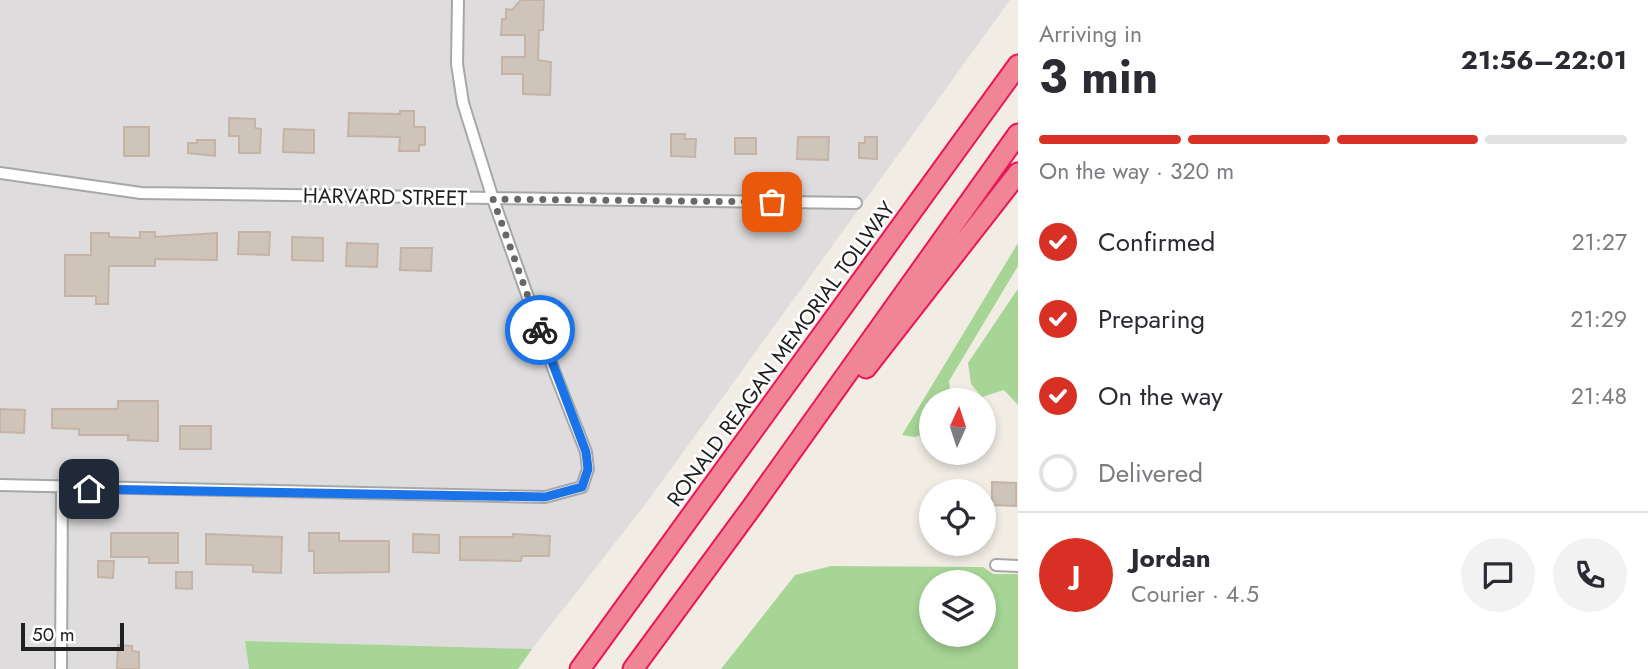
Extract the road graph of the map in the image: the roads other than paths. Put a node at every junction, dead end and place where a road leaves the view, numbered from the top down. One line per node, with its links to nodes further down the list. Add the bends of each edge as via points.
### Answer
1 (458, 0): 6 (street, via 457,64 463,103)
2 (1017, 66): 14 (highway, RONALD REAGAN MEMORIAL TOLLWAY)
3 (1018, 134): 10 (highway)
4 (0, 173): 6 (street, HARVARD STREET, via 141,193)
5 (1018, 173): 10 (highway)
6 (493, 199): 7 (street, HARVARD STREET); 9 (street, via 586,452 588,469 582,487 545,497)
7 (856, 203)
8 (0, 485): 9 (street)
9 (62, 488): 13 (street)
10 (752, 507): 15 (highway)
11 (996, 565): 12 (street)
12 (1018, 566)
13 (61, 669)
14 (580, 669)
15 (633, 669)

